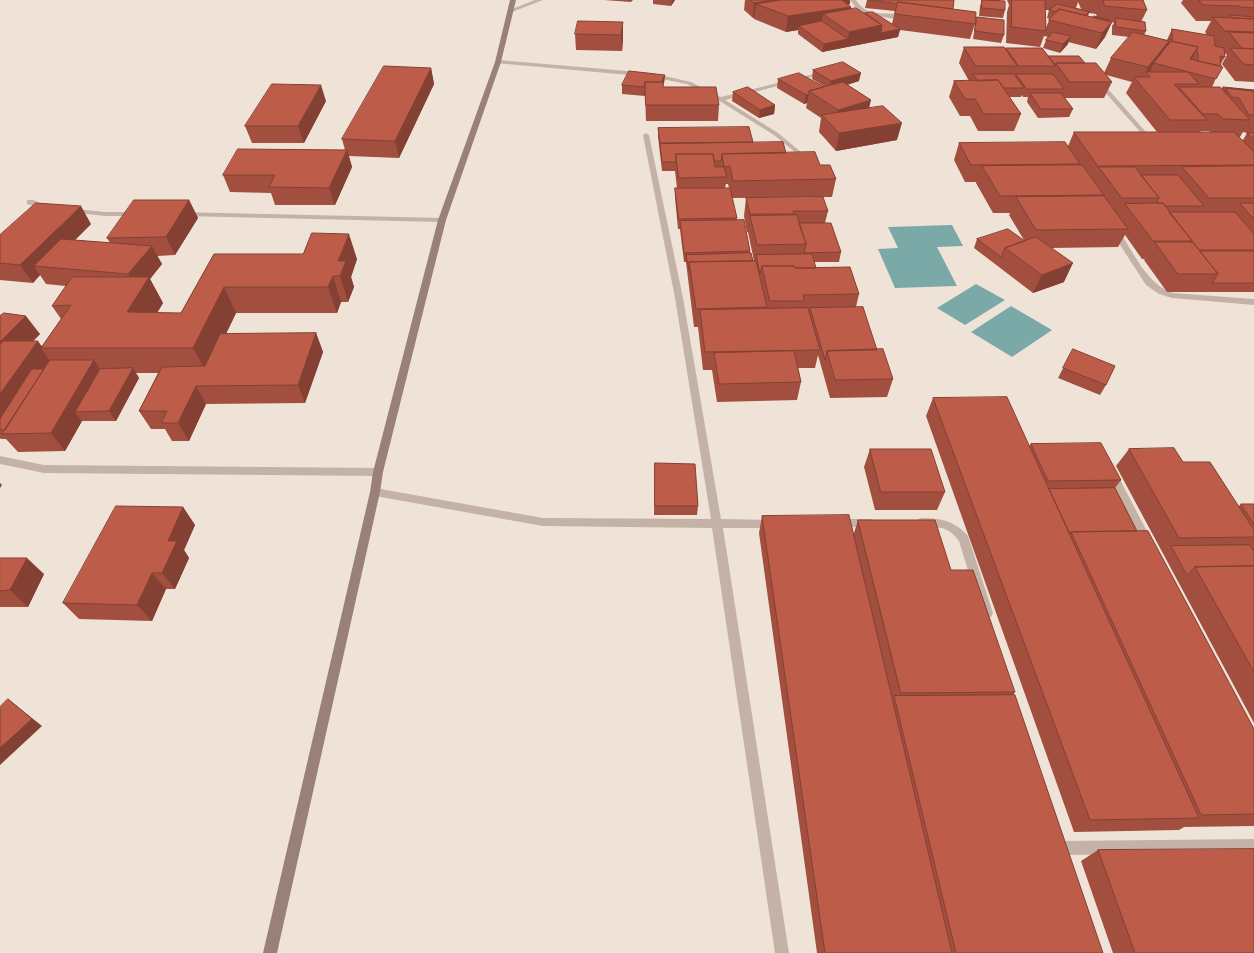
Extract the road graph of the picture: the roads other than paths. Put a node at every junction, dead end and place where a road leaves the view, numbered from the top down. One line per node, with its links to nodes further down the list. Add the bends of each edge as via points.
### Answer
1 (513, 0): 4 (street)
2 (540, 0): 4 (street)
3 (853, 0): 5 (street, via 859,9 868,12)
4 (510, 11): 6 (street)
5 (917, 18)
6 (498, 62): 9 (street, via 665,77 689,83); 16 (street)
7 (831, 70): 9 (street)
8 (1092, 74): 11 (street, via 1155,146)
9 (720, 99): 12 (street, via 776,134)
10 (646, 135): 27 (street, via 679,298)
11 (1148, 146)
12 (815, 166)
13 (30, 202): 14 (street, via 60,209 105,214)
14 (143, 214)
15 (174, 214): 16 (street)
16 (442, 220): 21 (street)
17 (1111, 225): 18 (street, via 1149,283 1162,292)
18 (1254, 302)
19 (0, 460): 21 (street, via 44,469)
20 (1105, 463): 28 (street)
21 (378, 472): 22 (street)
22 (375, 492): 27 (street, via 543,522); 34 (street)
23 (914, 522): 29 (street, via 947,524 956,529 964,539)
24 (827, 523): 25 (street)
25 (882, 523)
26 (788, 524): 27 (street)
27 (718, 525): 35 (street)
28 (1154, 554)
29 (990, 622)
30 (1056, 832): 32 (street)
31 (1254, 846): 32 (street)
32 (1061, 848): 33 (street)
33 (1066, 863)
34 (270, 953)
35 (782, 953)

